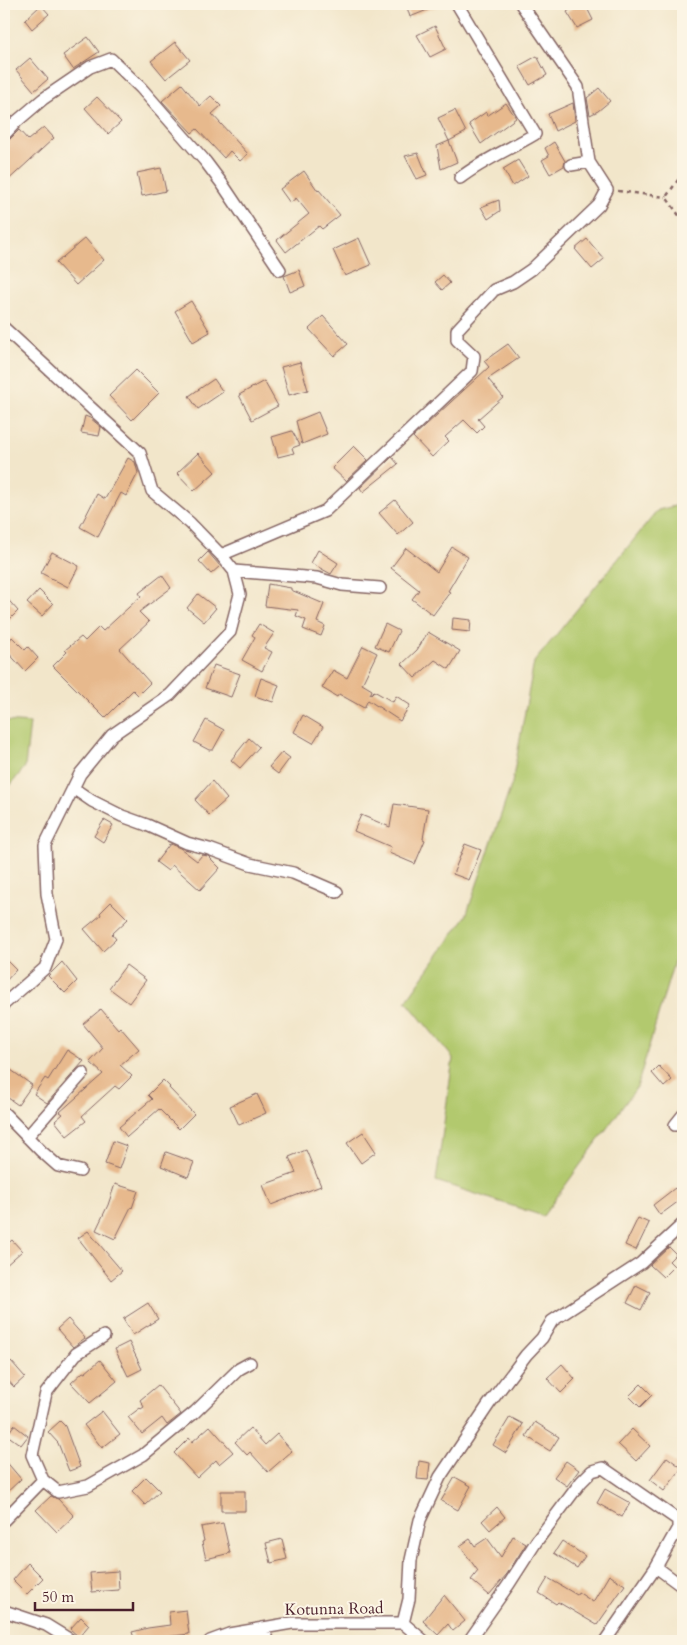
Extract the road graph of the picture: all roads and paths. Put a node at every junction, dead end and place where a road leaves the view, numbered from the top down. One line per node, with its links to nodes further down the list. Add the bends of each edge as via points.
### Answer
1 (456, 4): 7 (street, via 535,134 477,165)
2 (521, 4): 4 (street, via 578,87)
3 (4, 135): 11 (street, via 43,99 90,67 111,59 141,88 204,161)
4 (589, 162): 5 (street); 8 (street)
5 (571, 165)
6 (683, 173): 9 (path)
7 (460, 178)
8 (607, 190): 9 (path); 13 (street, via 599,205 532,269 494,290 456,330 457,340 474,356 472,372 325,511)
9 (666, 197): 10 (path)
10 (683, 221)
11 (280, 270)
12 (4, 328): 13 (street, via 131,442 140,452 152,491)
13 (221, 555): 14 (street)
14 (234, 571): 15 (street, via 318,578 342,585); 16 (street, via 240,594 230,632 170,696 112,735 80,774)
15 (380, 588)
16 (73, 788): 17 (street, via 122,816 187,844 250,864 293,873); 18 (street, via 45,845 47,894 56,939 45,968)
17 (337, 892)
18 (4, 1004)
19 (83, 1072): 23 (street)
20 (4, 1113): 23 (street)
21 (683, 1115): 22 (street)
22 (675, 1125)
23 (27, 1137): 24 (street, via 58,1166)
24 (80, 1171)
25 (683, 1224): 33 (street, via 641,1263 552,1321 489,1404 440,1477 420,1520)
26 (104, 1336): 28 (street, via 76,1354 46,1393 32,1455)
27 (250, 1363): 28 (street, via 239,1369 195,1412 143,1455 88,1486 58,1492)
28 (43, 1480): 29 (street)
29 (4, 1520)
30 (656, 1567): 31 (street); 39 (street, via 678,1528 678,1520 603,1468 592,1471 548,1525); 40 (street)
31 (683, 1587)
32 (4, 1611): 35 (street, via 46,1625)
33 (403, 1623): 34 (street, Kotunna Road, via 292,1623); 38 (street, Kotunna Road)
34 (262, 1628): 36 (street, Kotunna Road); 37 (street)
35 (72, 1641)
36 (210, 1641)
37 (269, 1641)
38 (424, 1641)
39 (469, 1641)
40 (605, 1641)

